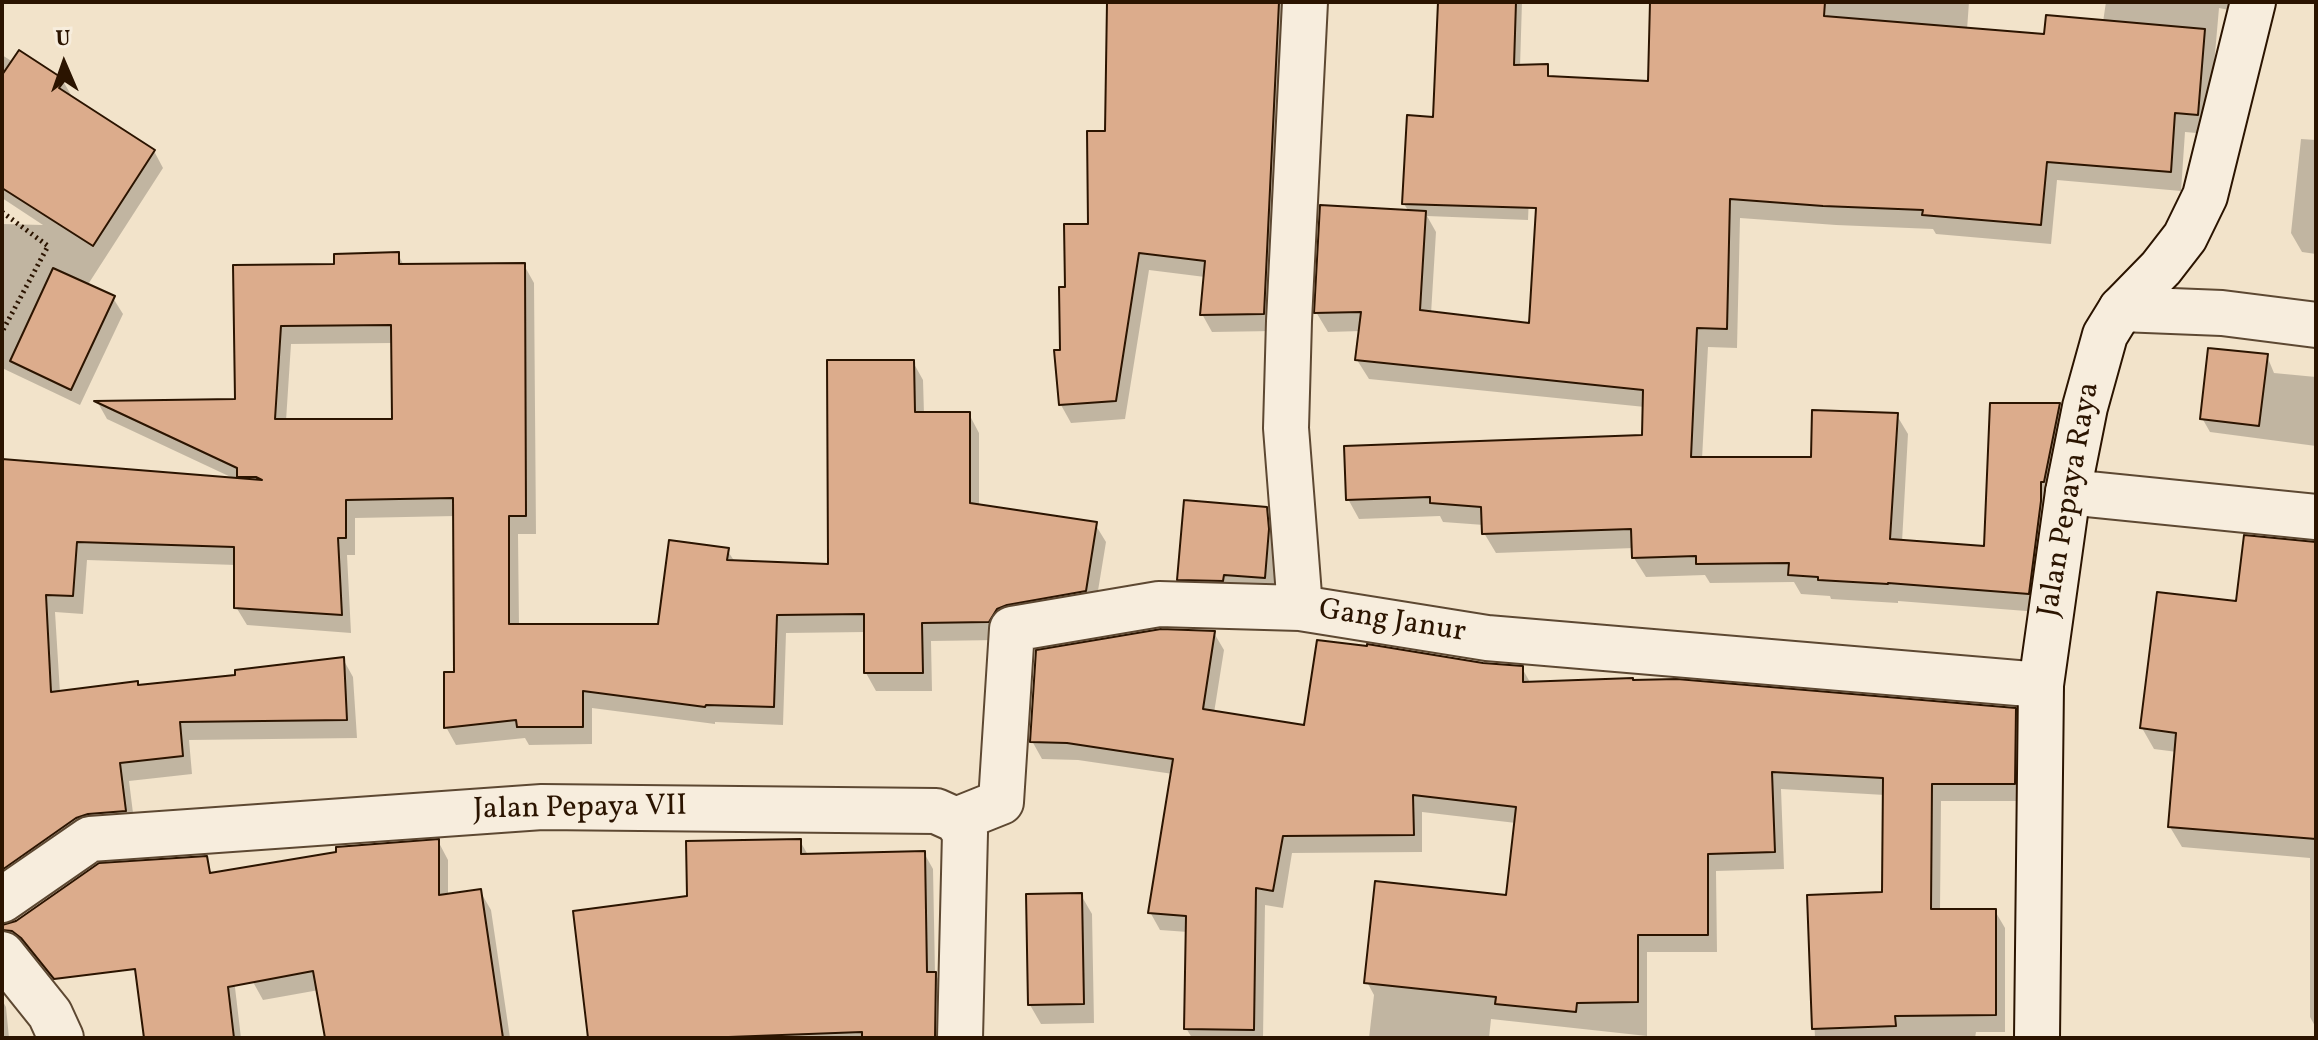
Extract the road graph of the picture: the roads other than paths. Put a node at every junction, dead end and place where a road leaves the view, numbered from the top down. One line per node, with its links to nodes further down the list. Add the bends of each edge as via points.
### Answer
1 (1305, 2): 7 (street, Gang Janur, via 1286,428)
2 (2253, 2): 3 (street, Jalan Pepaya Raya, via 2205,196 2185,237)
3 (2121, 309): 4 (street, via 2222,313); 5 (street, Jalan Pepaya Raya, via 2094,367)
4 (2316, 325)
5 (2068, 492): 6 (street); 8 (street, Jalan Pepaya Raya)
6 (2316, 517)
7 (1300, 608): 8 (street, Gang Janur, via 1487,638); 9 (street, via 1159,604 1012,629 1001,802)
8 (2041, 685): 14 (street, Jalan Pepaya Raya)
9 (956, 820): 10 (street, Jalan Pepaya VII, via 936,811 542,807 90,839); 13 (street, via 965,833)
10 (2, 900)
11 (2, 954): 12 (street, via 50,1014)
12 (61, 1038)
13 (960, 1038)
14 (2037, 1038)

